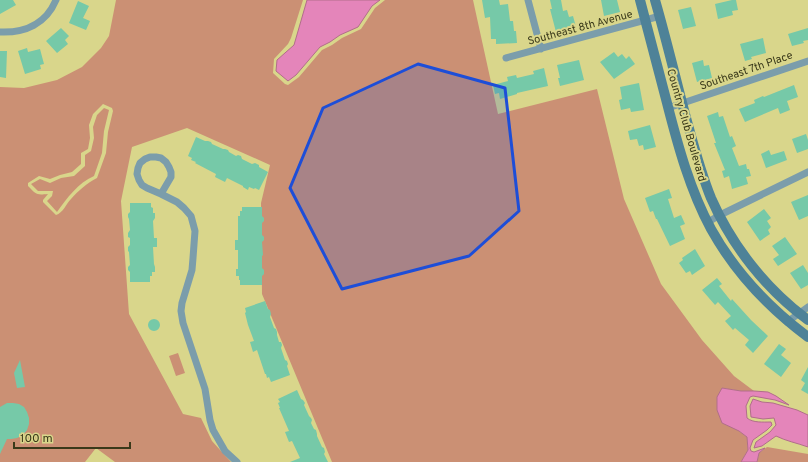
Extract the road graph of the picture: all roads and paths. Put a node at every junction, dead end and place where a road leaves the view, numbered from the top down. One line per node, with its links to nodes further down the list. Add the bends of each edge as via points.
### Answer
1 (56, 0): 7 (street, via 48,15 40,22 20,31)
2 (528, 0): 8 (street)
3 (656, 0): 4 (street, Southeast 8th Avenue); 5 (main road, Country Club Boulevard)
4 (640, 2): 6 (main road, Country Club Boulevard)
5 (660, 16): 6 (street, Southeast 8th Avenue); 11 (main road, Country Club Boulevard)
6 (646, 20): 8 (street, Southeast 8th Avenue); 12 (main road, Country Club Boulevard)
7 (0, 32)
8 (541, 49): 9 (street, Southeast 8th Avenue)
9 (506, 58)
10 (808, 61): 11 (street, Southeast 7th Place)
11 (682, 103): 12 (street, Southeast 7th Place); 15 (main road, Country Club Boulevard, via 703,175)
12 (668, 108): 16 (main road, Country Club Boulevard, via 683,160)
13 (808, 172): 15 (street)
14 (162, 194): 14 (street, via 142,185 139,180 138,168 145,159 162,158 170,167 170,177); 22 (street, via 177,202 191,216 195,231 192,270 181,310 183,323 205,389 213,430 225,451)
15 (720, 215): 16 (street); 18 (main road, Country Club Boulevard, via 750,263 781,298)
16 (708, 222): 20 (main road, Country Club Boulevard, via 741,273)
17 (808, 307): 18 (street)
18 (799, 313): 19 (main road, Country Club Boulevard); 20 (street)
19 (808, 320)
20 (787, 322): 21 (main road, Country Club Boulevard)
21 (808, 338)
22 (237, 462)

